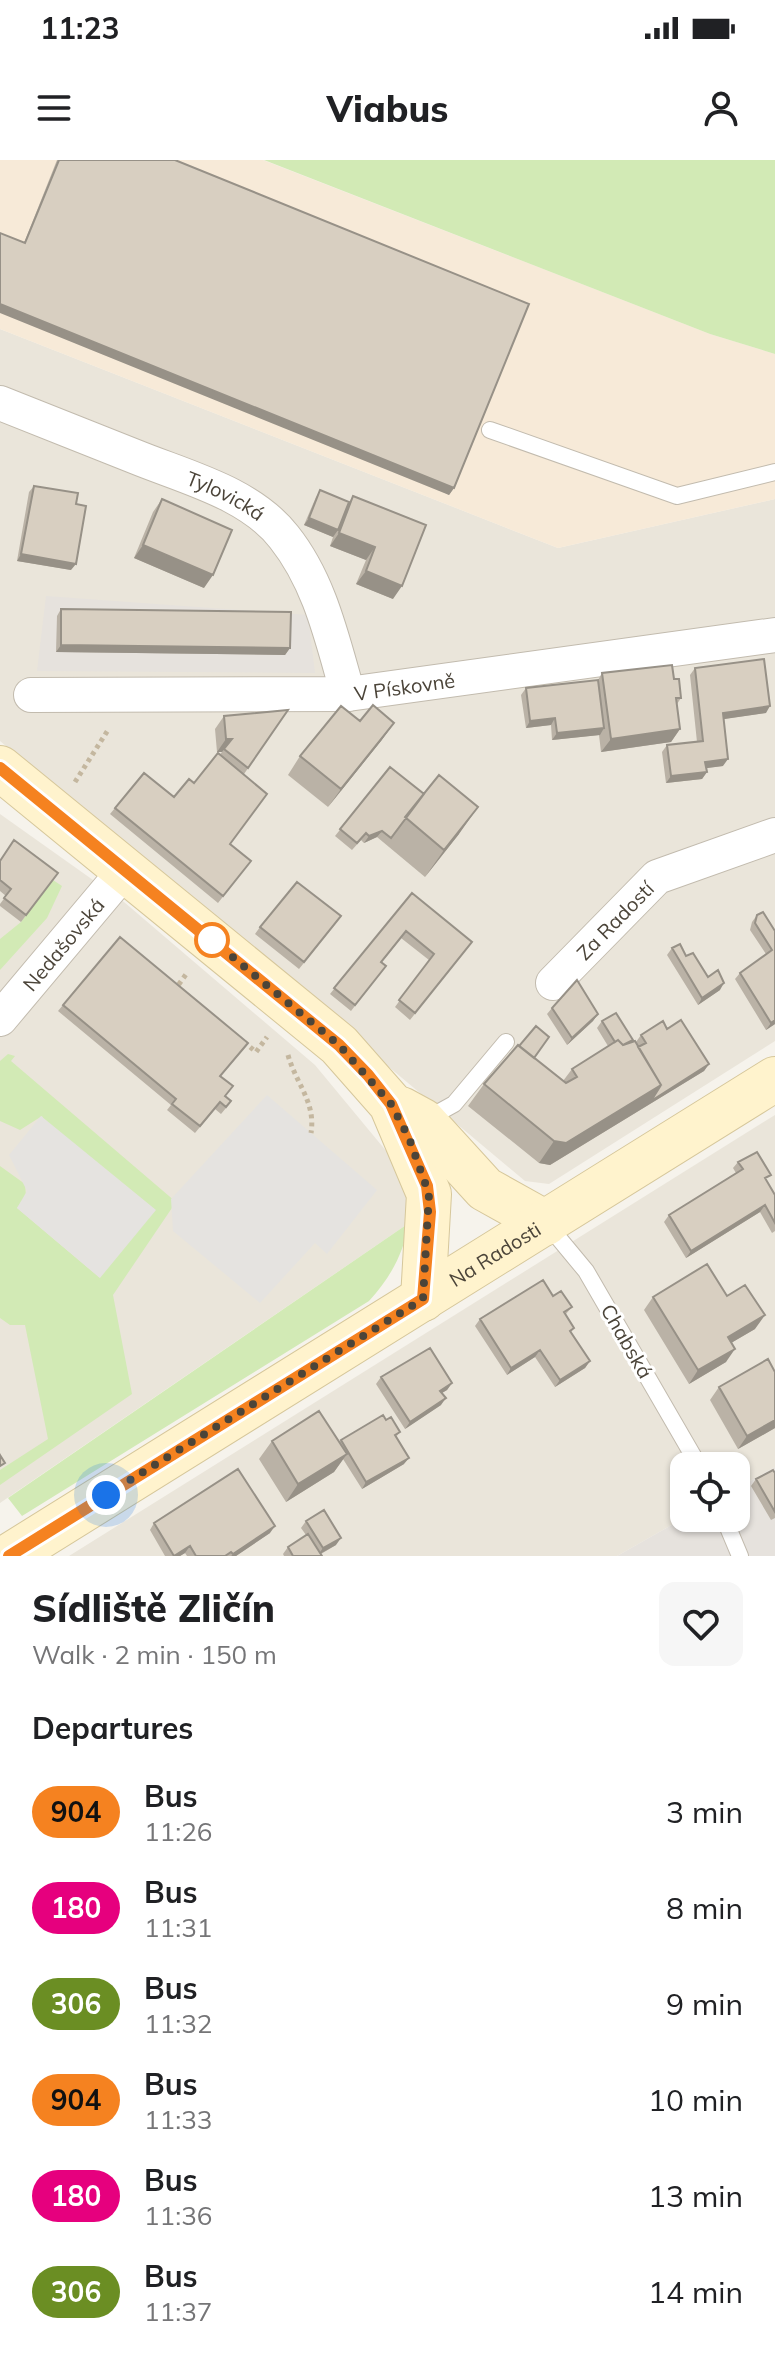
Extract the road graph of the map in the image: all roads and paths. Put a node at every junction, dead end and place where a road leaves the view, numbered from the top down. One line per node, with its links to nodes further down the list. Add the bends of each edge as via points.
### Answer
1 (0, 403): 6 (street, Tylovická, via 205,484 274,525 303,563 315,590)
2 (490, 430): 3 (lane, via 677,496)
3 (775, 472)
4 (775, 635): 6 (street, V Pískovně)
5 (131, 694): 6 (street, V Pískovně); 7 (street, V Pískovně); 9 (path)
6 (348, 694)
7 (31, 695)
8 (0, 768): 11 (main road)
9 (70, 789)
10 (775, 835): 14 (street, Za Radostí, via 657,877)
11 (126, 869): 17 (street, Nedašovská); 23 (main road, via 339,1045)
12 (185, 977): 15 (path)
13 (165, 978): 15 (path)
14 (553, 983)
15 (175, 990): 16 (path)
16 (189, 998)
17 (0, 1019)
18 (236, 1036): 19 (path, via 256,1052)
19 (268, 1037)
20 (506, 1042): 23 (lane, via 454,1104)
21 (288, 1054): 24 (path, via 312,1109)
22 (775, 1079): 25 (main road, Na Radosti)
23 (408, 1121): 25 (main road, via 485,1189); 26 (main road, via 429,1194)
24 (311, 1133)
25 (546, 1223): 26 (main road, Na Radosti); 27 (lane, Chabská, via 586,1271)
26 (423, 1299): 29 (main road, Na Radosti)
27 (691, 1452)
28 (730, 1532): 30 (lane)
29 (9, 1556)
30 (740, 1556)

